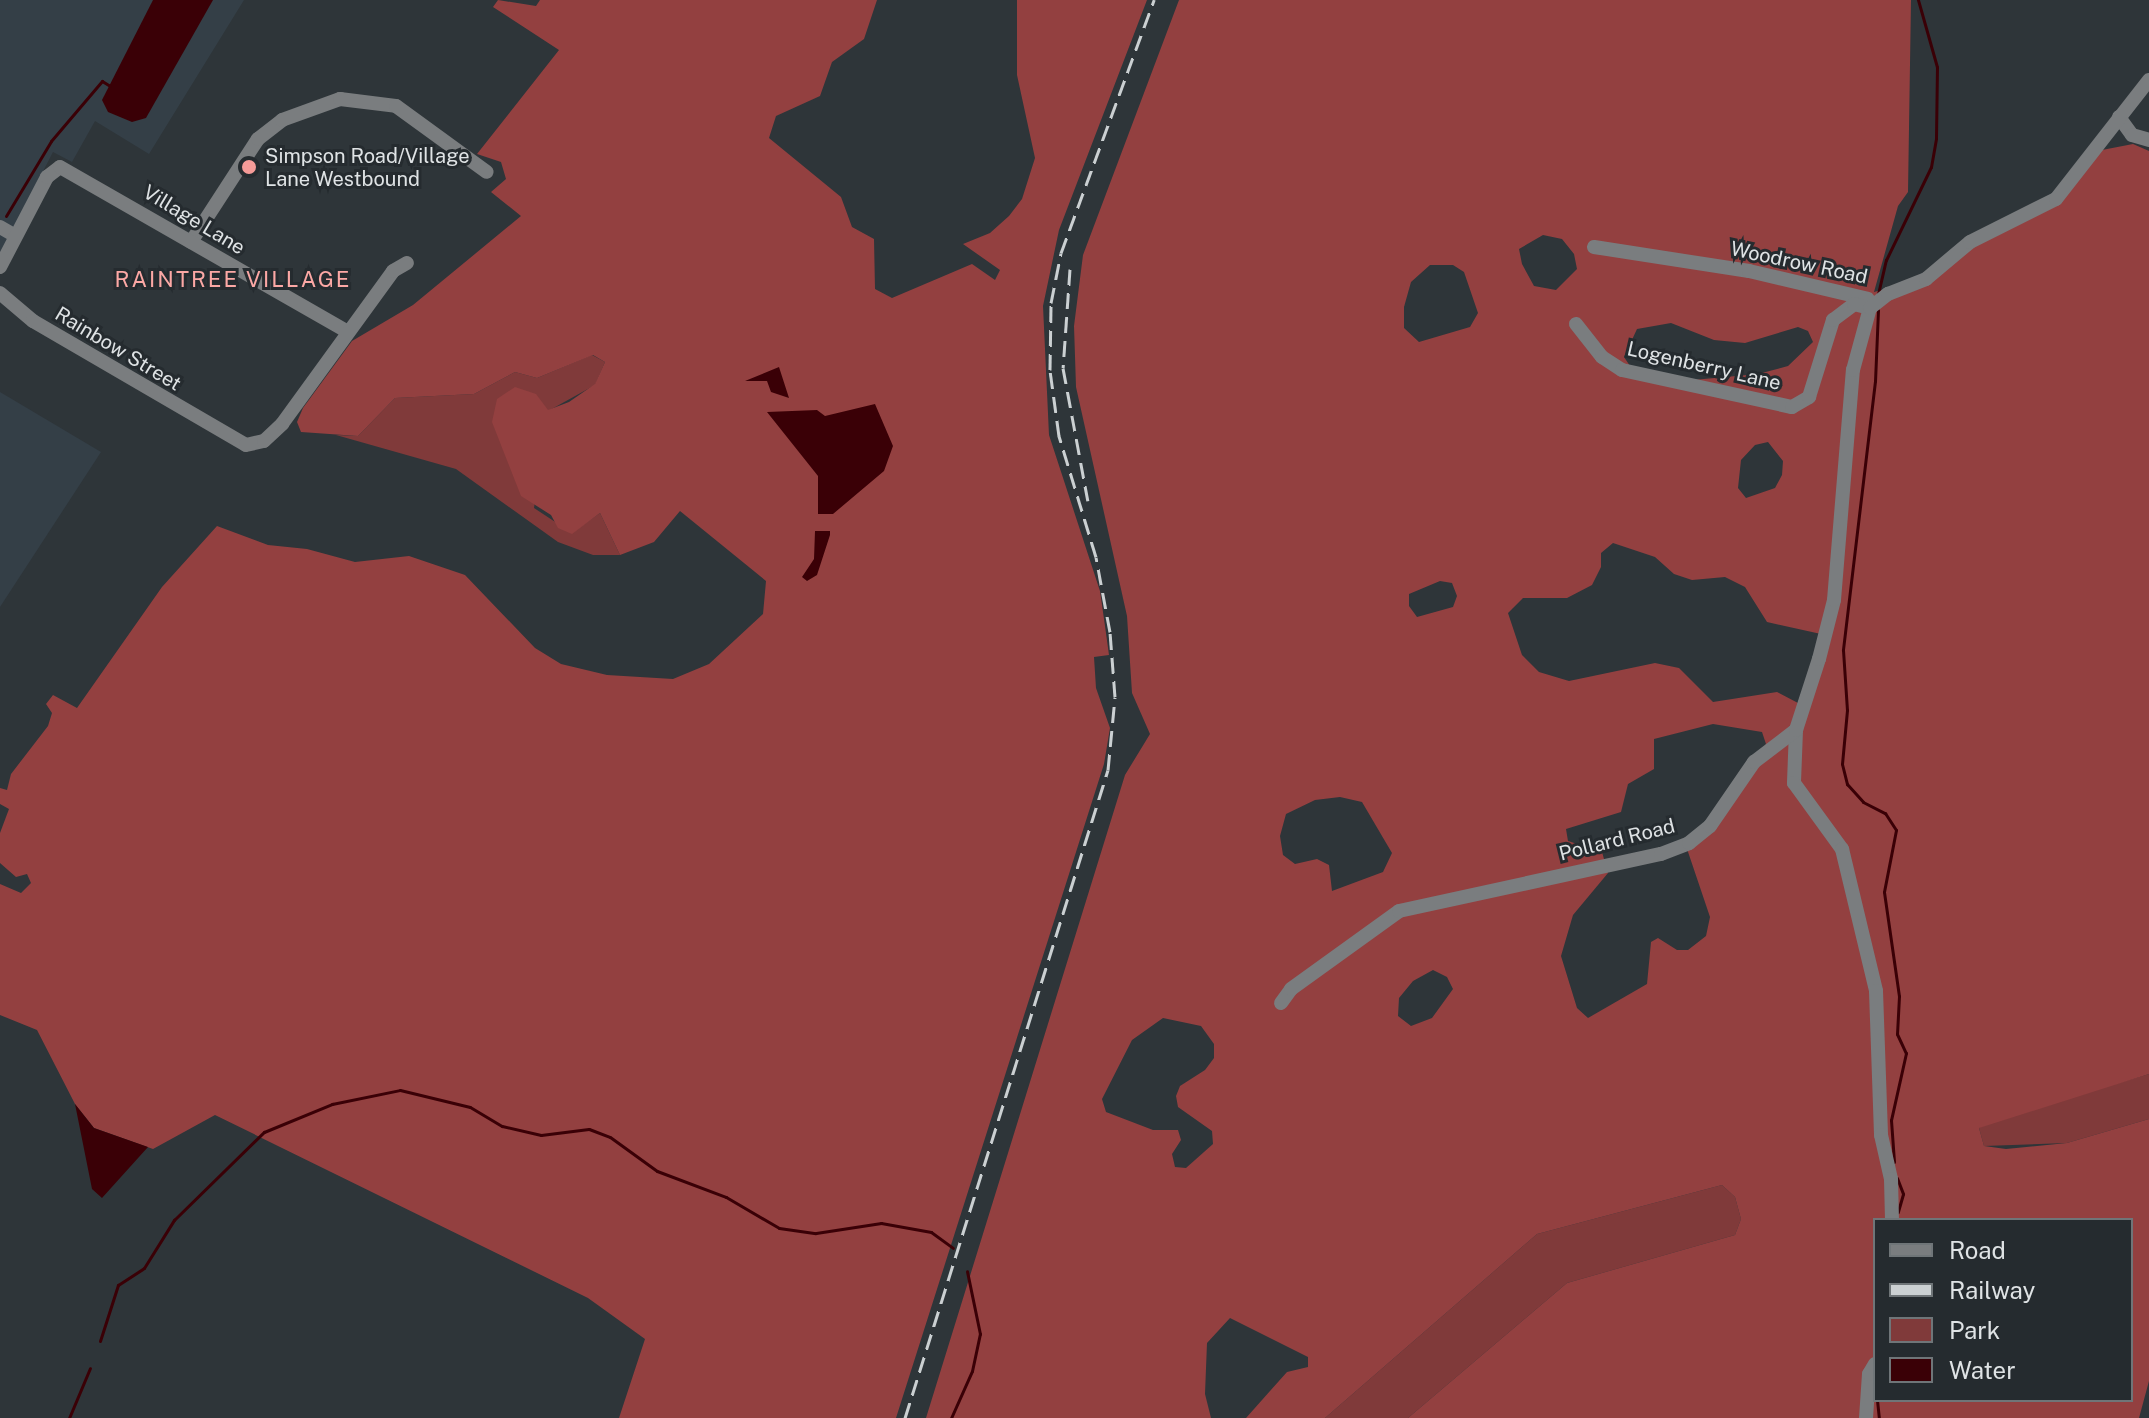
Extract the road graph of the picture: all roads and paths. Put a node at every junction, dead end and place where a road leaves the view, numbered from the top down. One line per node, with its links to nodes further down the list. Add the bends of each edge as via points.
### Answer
1 (2149, 80): 2 (street, Woodrow Road)
2 (2119, 117): 3 (street, via 2132,135); 12 (street, Woodrow Road, via 2089,163 2048,206 1978,237 1926,279)
3 (2149, 140)
4 (487, 172): 7 (street, via 396,106 340,99 282,120 258,139)
5 (0, 227): 6 (street)
6 (14, 235): 7 (street, Village Lane, via 47,177 60,167); 10 (street)
7 (191, 242): 14 (street, Village Lane)
8 (1594, 247): 12 (street, Woodrow Road, via 1749,271)
9 (407, 263): 14 (street, via 393,271)
10 (0, 267)
11 (0, 293): 14 (street, Rainbow Street, via 33,321 246,445 264,441)
12 (1873, 305): 13 (street, Logenberry Lane, via 1854,304 1833,320 1809,397 1792,407 1622,370 1602,357); 15 (street, via 1853,370 1834,600)
13 (1576, 324)
14 (348, 332)
15 (1796, 730): 16 (street, Pollard Road, via 1754,762 1710,826 1689,843 1661,854 1399,911 1291,989); 17 (street, via 1794,783 1842,849 1876,991 1881,1135 1891,1179)
16 (1281, 1003)
17 (1892, 1218)
18 (1873, 1367): 19 (street)
19 (1866, 1418)

